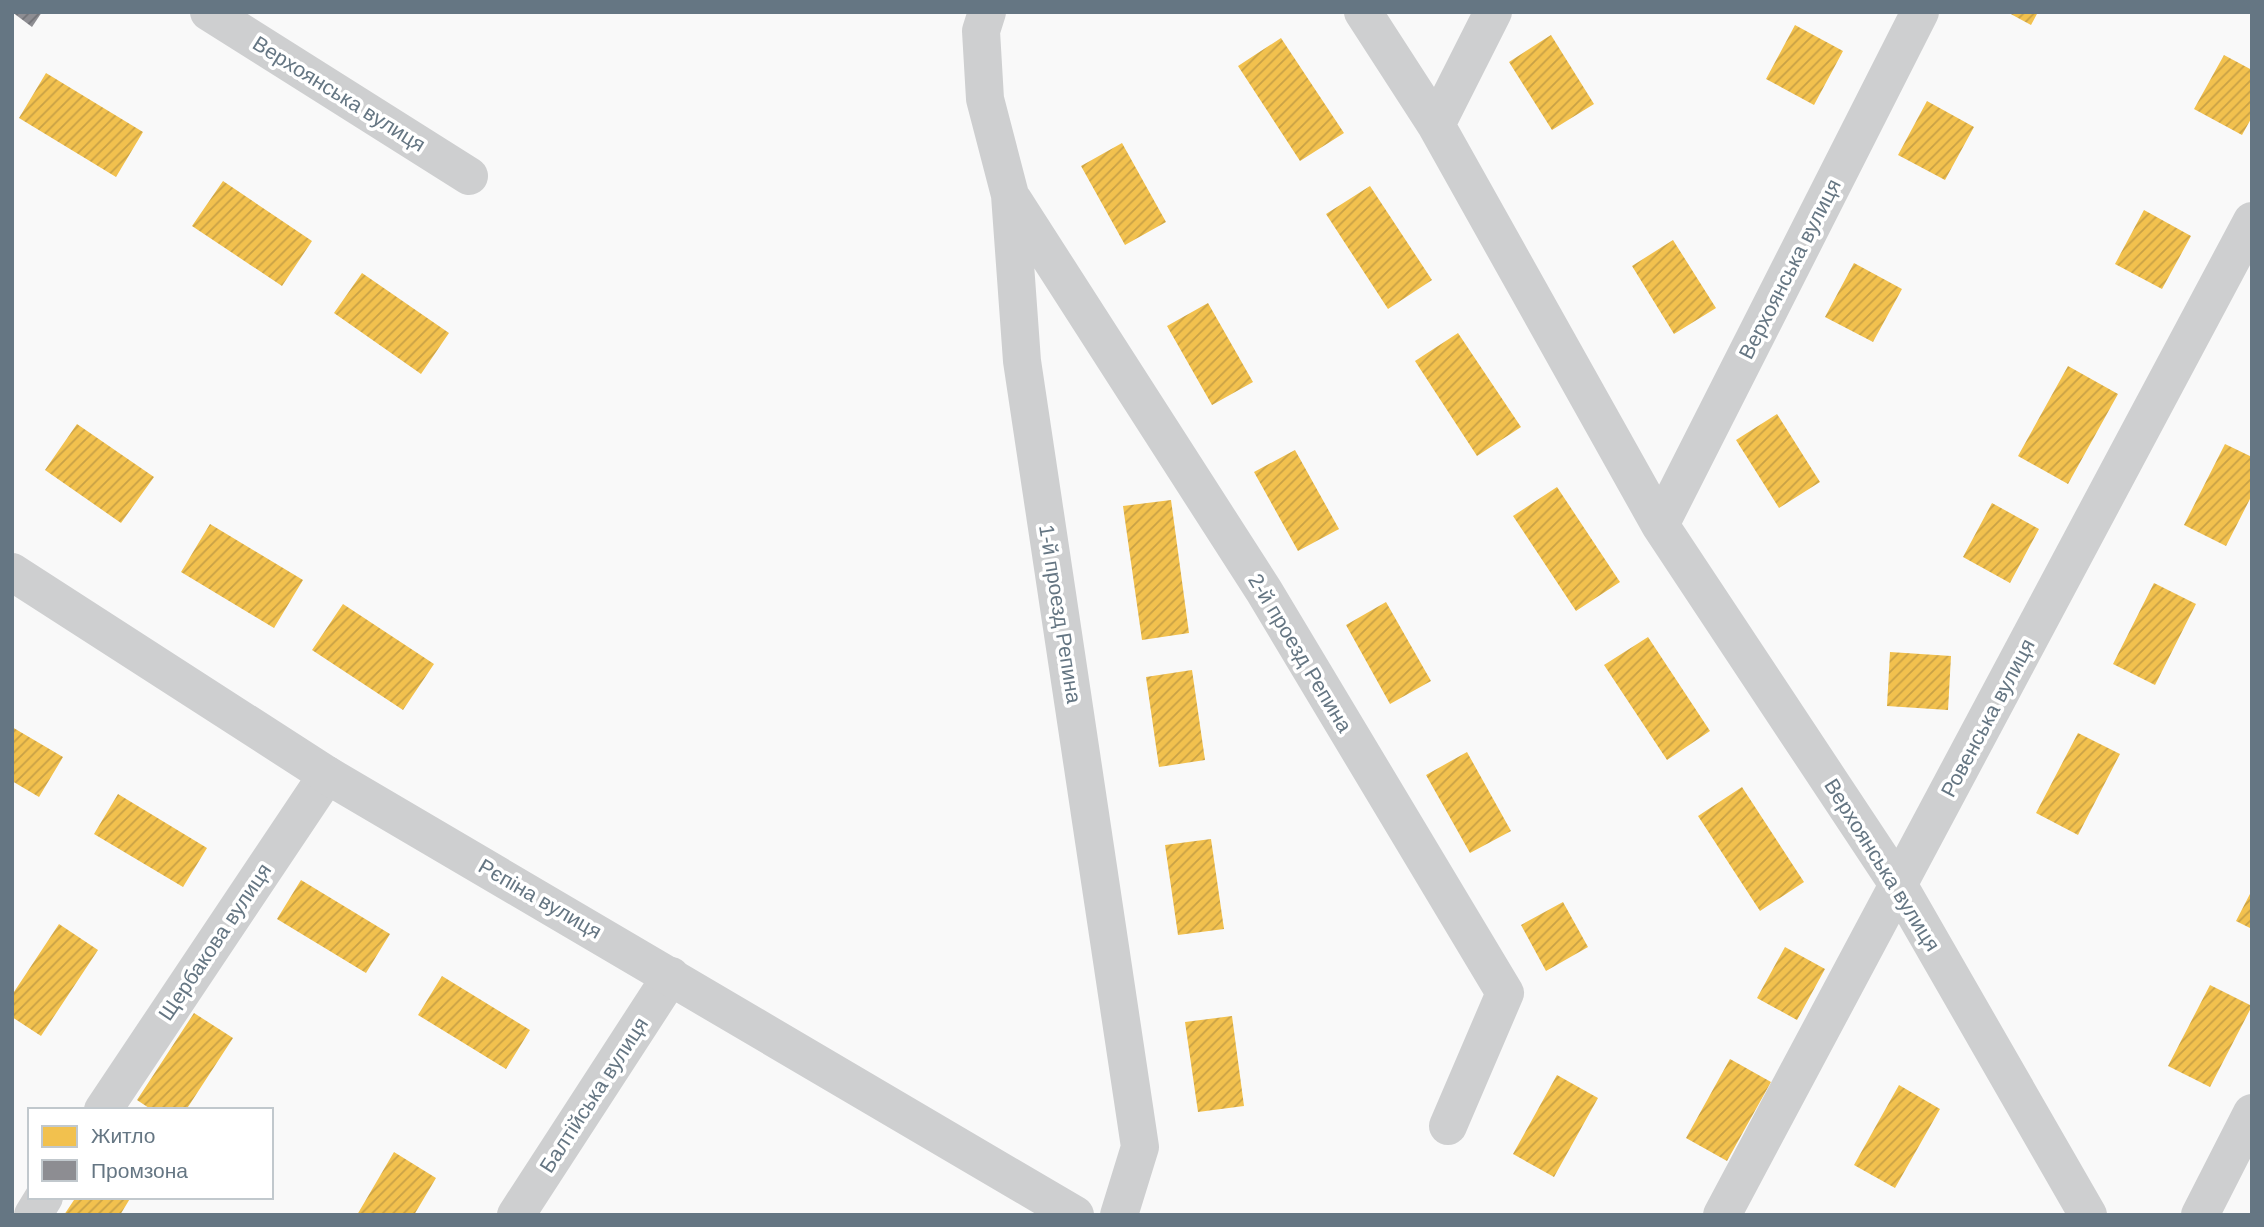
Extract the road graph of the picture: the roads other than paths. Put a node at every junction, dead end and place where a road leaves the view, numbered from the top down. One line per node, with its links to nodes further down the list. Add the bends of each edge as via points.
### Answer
1 (209, 12): 7 (street, Верхоянська вулиця)
2 (986, 12): 8 (street, 1-й проезд Репина, via 981,31 985,99)
3 (1363, 12): 6 (street, Верхоянська вулиця)
4 (1493, 12): 6 (street)
5 (1920, 12): 10 (street, Верхоянська вулиця)
6 (1436, 125): 10 (street, Верхоянська вулиця)
7 (469, 176)
8 (1010, 195): 17 (street, 2-й проезд Репина, via 1264,592 1505,993); 22 (street, 1-й проезд Репина, via 1022,362 1140,1147)
9 (2252, 221): 13 (street, Ровенська вулиця)
10 (1660, 526): 13 (street, Верхоянська вулиця)
11 (12, 572): 12 (street, Рєпіна вулиця)
12 (327, 775): 14 (street, Рєпіна вулиця); 15 (street, Щербакова вулиця)
13 (1899, 886): 23 (street, Ровенська вулиця); 24 (street, Верхоянська вулиця)
14 (671, 975): 20 (street, Балтійська вулиця); 21 (street, Рєпіна вулиця)
15 (104, 1108)
16 (2252, 1113): 25 (street)
17 (1448, 1126)
18 (43, 1199): 19 (street)
19 (33, 1215)
20 (516, 1215)
21 (1075, 1215)
22 (1119, 1215)
23 (1721, 1215)
24 (2088, 1215)
25 (2200, 1215)

